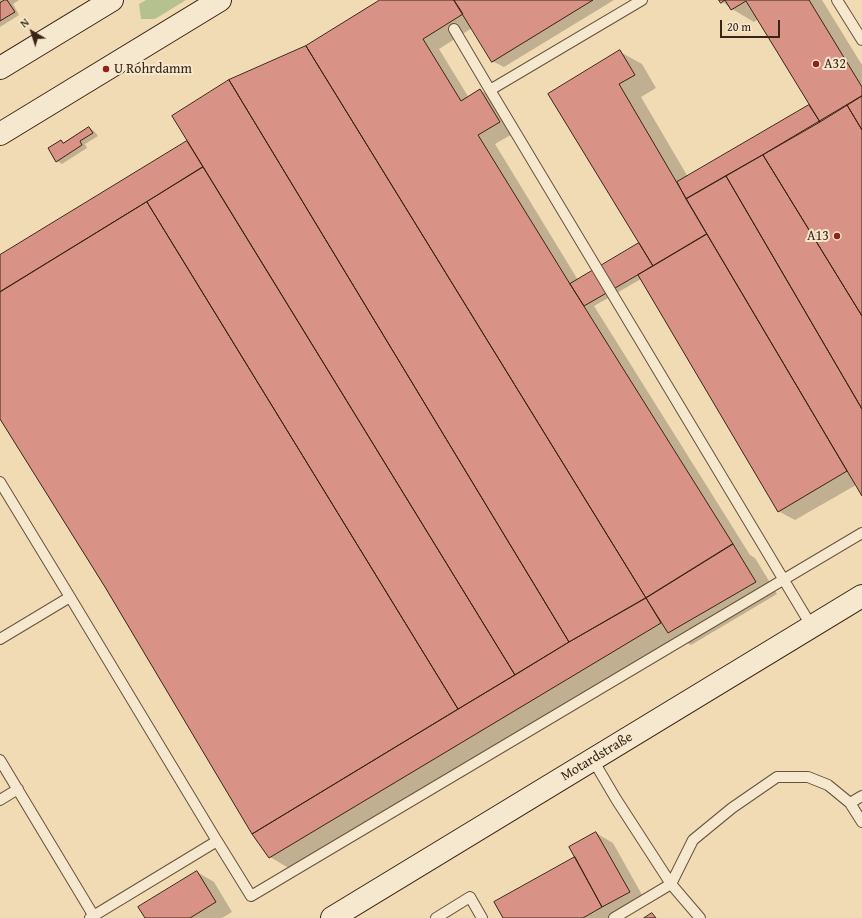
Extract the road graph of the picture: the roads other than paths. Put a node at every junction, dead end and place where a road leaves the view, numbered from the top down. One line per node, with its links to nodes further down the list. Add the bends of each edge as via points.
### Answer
1 (112, 0): 7 (street)
2 (220, 0): 9 (street)
3 (642, 0): 8 (lane)
4 (837, 0): 6 (lane)
5 (454, 30): 8 (lane)
6 (862, 40)
7 (0, 68)
8 (490, 90): 12 (lane)
9 (0, 134)
10 (0, 482): 14 (lane)
11 (862, 533): 12 (lane)
12 (783, 580): 15 (lane); 24 (lane, via 250,896)
13 (862, 596): 15 (street, Motardstraße)
14 (70, 597): 16 (lane); 24 (lane)
15 (812, 627): 18 (street, Motardstraße)
16 (0, 639)
17 (0, 760): 19 (lane)
18 (593, 760): 25 (lane); 27 (street, Motardstraße)
19 (18, 789): 21 (lane); 26 (lane)
20 (862, 796): 22 (lane)
21 (0, 800)
22 (850, 803): 23 (lane); 25 (lane, via 828,785 808,777 777,777 732,808 693,840)
23 (862, 822)
24 (217, 841): 26 (lane)
25 (671, 884): 30 (lane); 31 (lane)
26 (93, 917)
27 (332, 918)
28 (436, 918): 29 (lane, via 470,897)
29 (482, 918)
30 (614, 918)
31 (700, 918)

